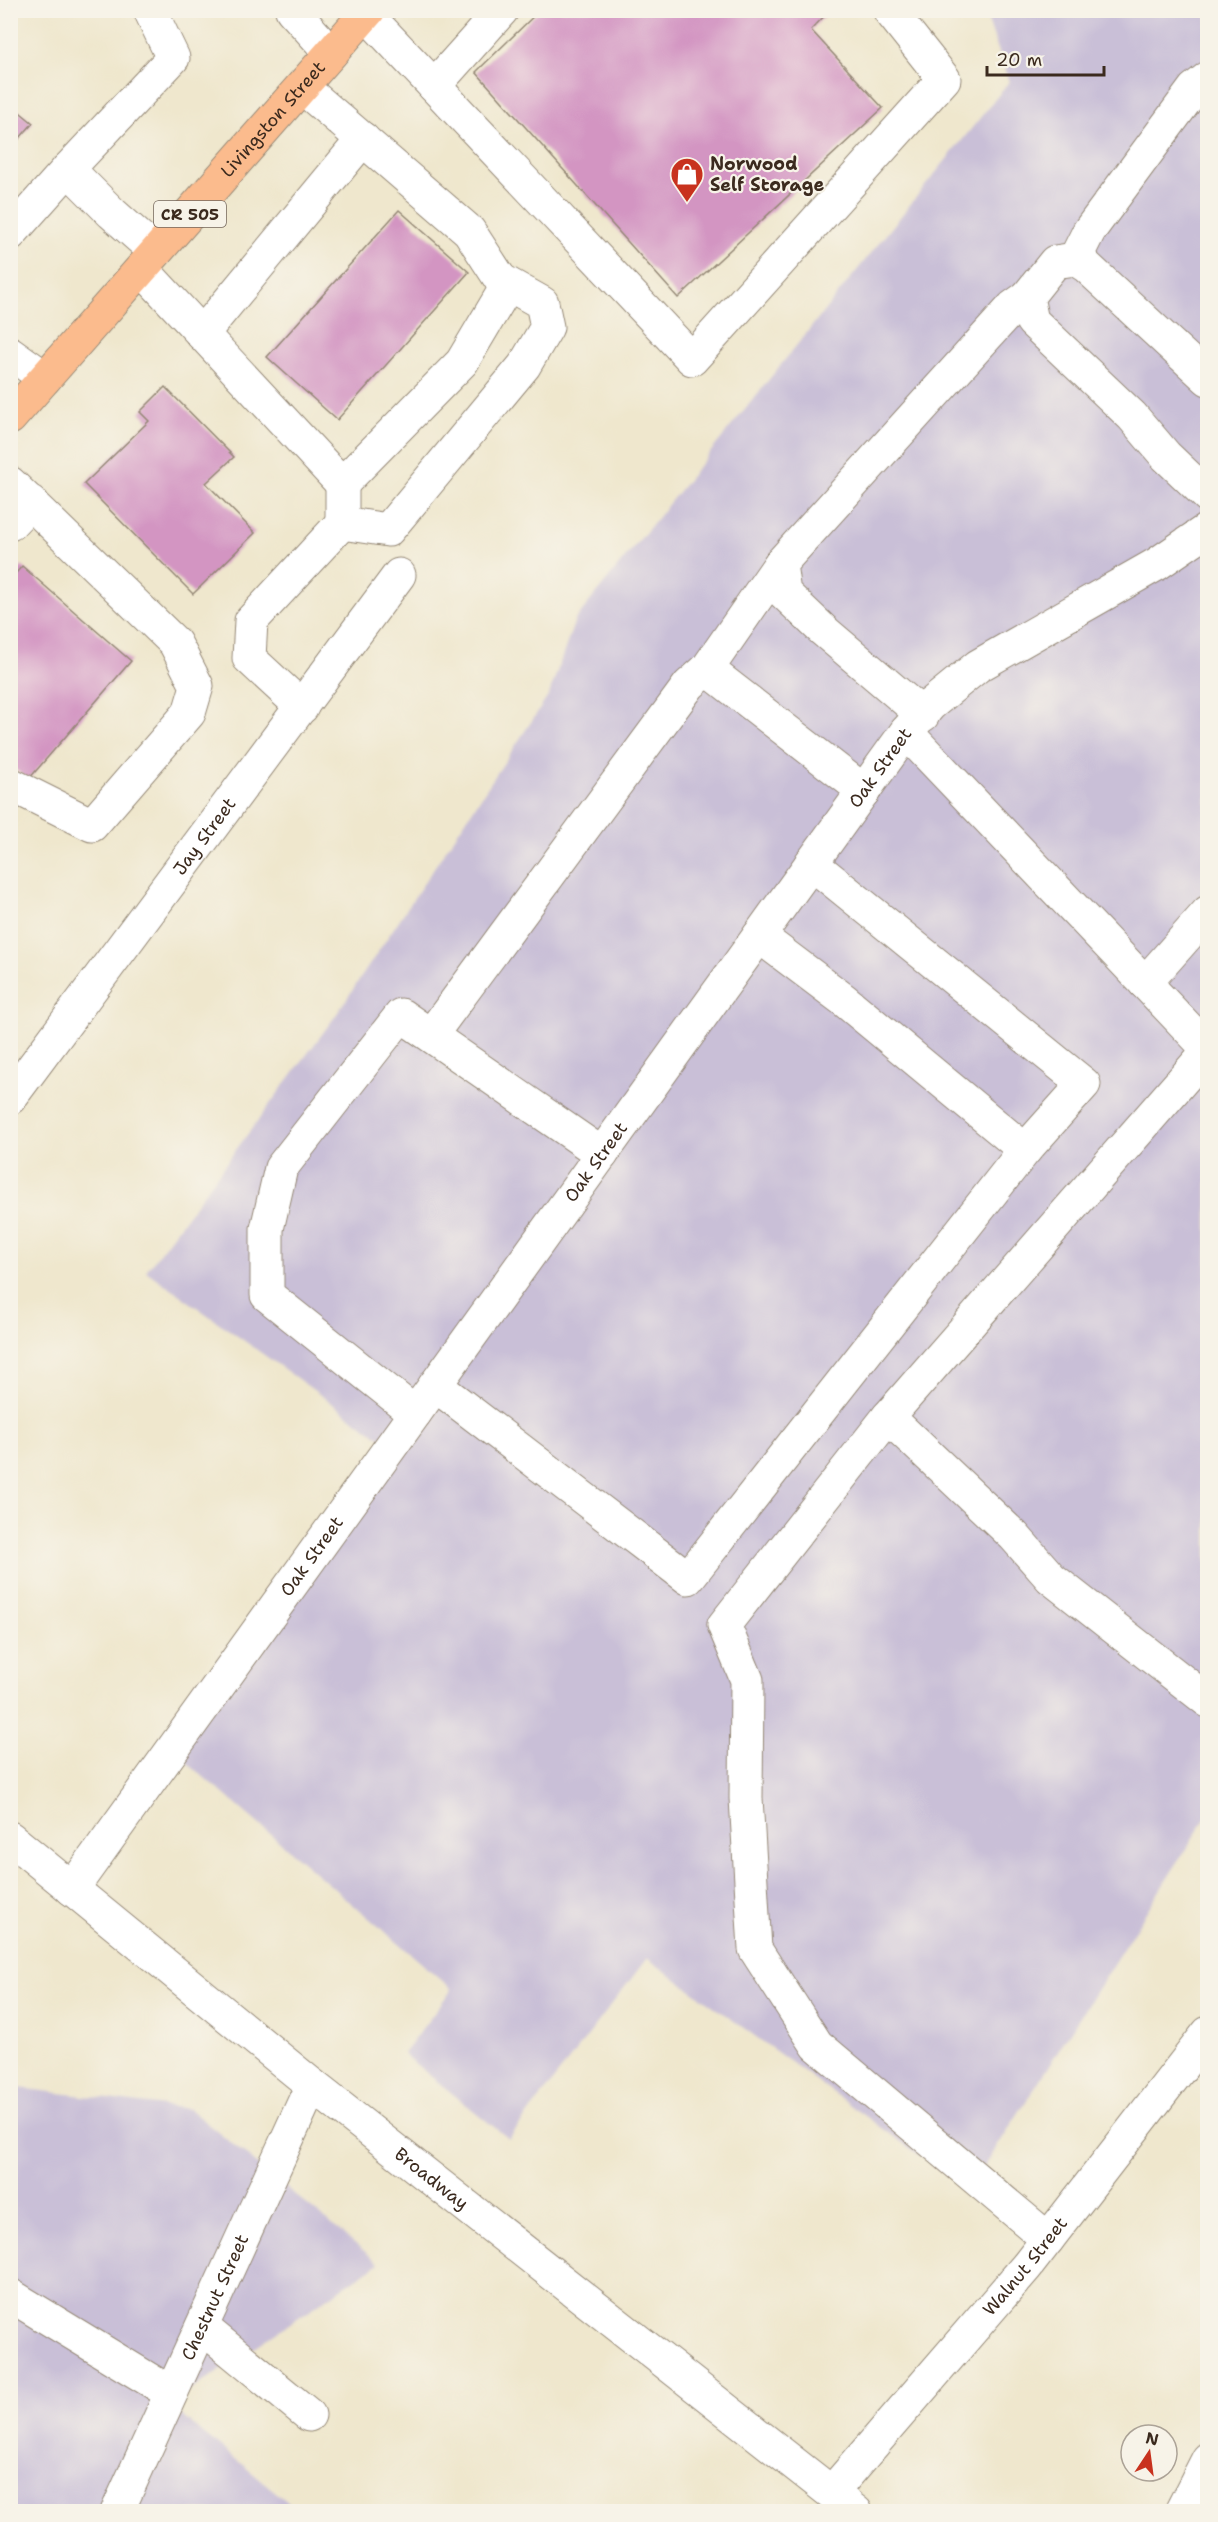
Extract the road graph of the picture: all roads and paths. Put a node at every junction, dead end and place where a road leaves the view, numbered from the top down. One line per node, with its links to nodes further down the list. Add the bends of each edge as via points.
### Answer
1 (150, 10): 11 (street, via 173,58)
2 (292, 10): 6 (street)
3 (502, 10): 9 (street)
4 (890, 11): 9 (street, via 944,79 692,359)
5 (368, 12): 6 (main road, Livingston Street / CR 505); 9 (street)
6 (331, 53): 8 (main road, Livingston Street / CR 505)
7 (1208, 78): 13 (street, via 1194,89 1096,222)
8 (302, 87): 10 (street); 14 (main road, Livingston Street / CR 505)
9 (434, 87)
10 (363, 139): 15 (street, via 469,231); 17 (street)
11 (68, 169): 12 (street); 14 (street, via 112,213)
12 (10, 234)
13 (1076, 259): 16 (street, via 1055,262); 20 (street)
14 (149, 260): 17 (street); 19 (main road, Livingston Street / CR 505)
15 (501, 280): 22 (street, via 506,288 462,362); 25 (street, via 542,303 547,327 524,366 388,530)
16 (1027, 297): 23 (street, via 1032,321 1132,416); 27 (street, via 1013,307)
17 (202, 334): 22 (street)
18 (10, 353): 19 (street)
19 (45, 378): 21 (main road, Livingston Street / CR 505)
20 (1208, 380)
21 (10, 418)
22 (342, 484): 25 (street)
23 (1208, 496)
24 (17, 503): 32 (street, via 175,644 197,686 189,713 92,825)
25 (342, 523): 30 (street, via 251,621 249,658)
26 (1208, 528): 31 (street, Oak Street, via 1157,564 978,666)
27 (780, 564): 29 (street); 31 (street, via 784,593)
28 (399, 575): 30 (street, Jay Street)
29 (707, 669): 33 (street); 38 (street, via 689,685)
30 (302, 707): 40 (street, Jay Street)
31 (914, 723): 33 (street, Oak Street); 37 (street)
32 (10, 784)
33 (864, 790): 34 (street, Oak Street)
34 (811, 863): 36 (street, Oak Street); 41 (street, via 1084,1084)
35 (1208, 912): 37 (street)
36 (759, 936): 41 (street, via 844,1000); 42 (street, Oak Street)
37 (1145, 983): 39 (street)
38 (431, 1035): 42 (street); 44 (street, via 401,1015 280,1168 267,1229 267,1295)
39 (1208, 1050): 45 (street)
40 (10, 1098)
41 (1025, 1150): 43 (street, via 688,1578)
42 (602, 1154): 43 (street, Oak Street)
43 (435, 1385): 44 (street, Oak Street)
44 (415, 1413): 48 (street, Oak Street)
45 (888, 1418): 46 (street, via 1014,1536 1051,1578); 51 (street, via 724,1625 747,1680 746,1798 755,1949 817,2045)
46 (1208, 1701)
47 (10, 1838): 48 (street, Broadway)
48 (72, 1889): 50 (street, Broadway)
49 (1208, 2033): 51 (street, Walnut Street)
50 (312, 2085): 53 (street, Chestnut Street); 57 (street, Broadway)
51 (1048, 2239): 57 (street, Walnut Street)
52 (10, 2295): 54 (street)
53 (202, 2327): 54 (street, Chestnut Street); 55 (street)
54 (171, 2393): 58 (street, Chestnut Street)
55 (309, 2415)
56 (1208, 2459): 59 (street)
57 (844, 2502)
58 (117, 2511)
59 (1181, 2511)

